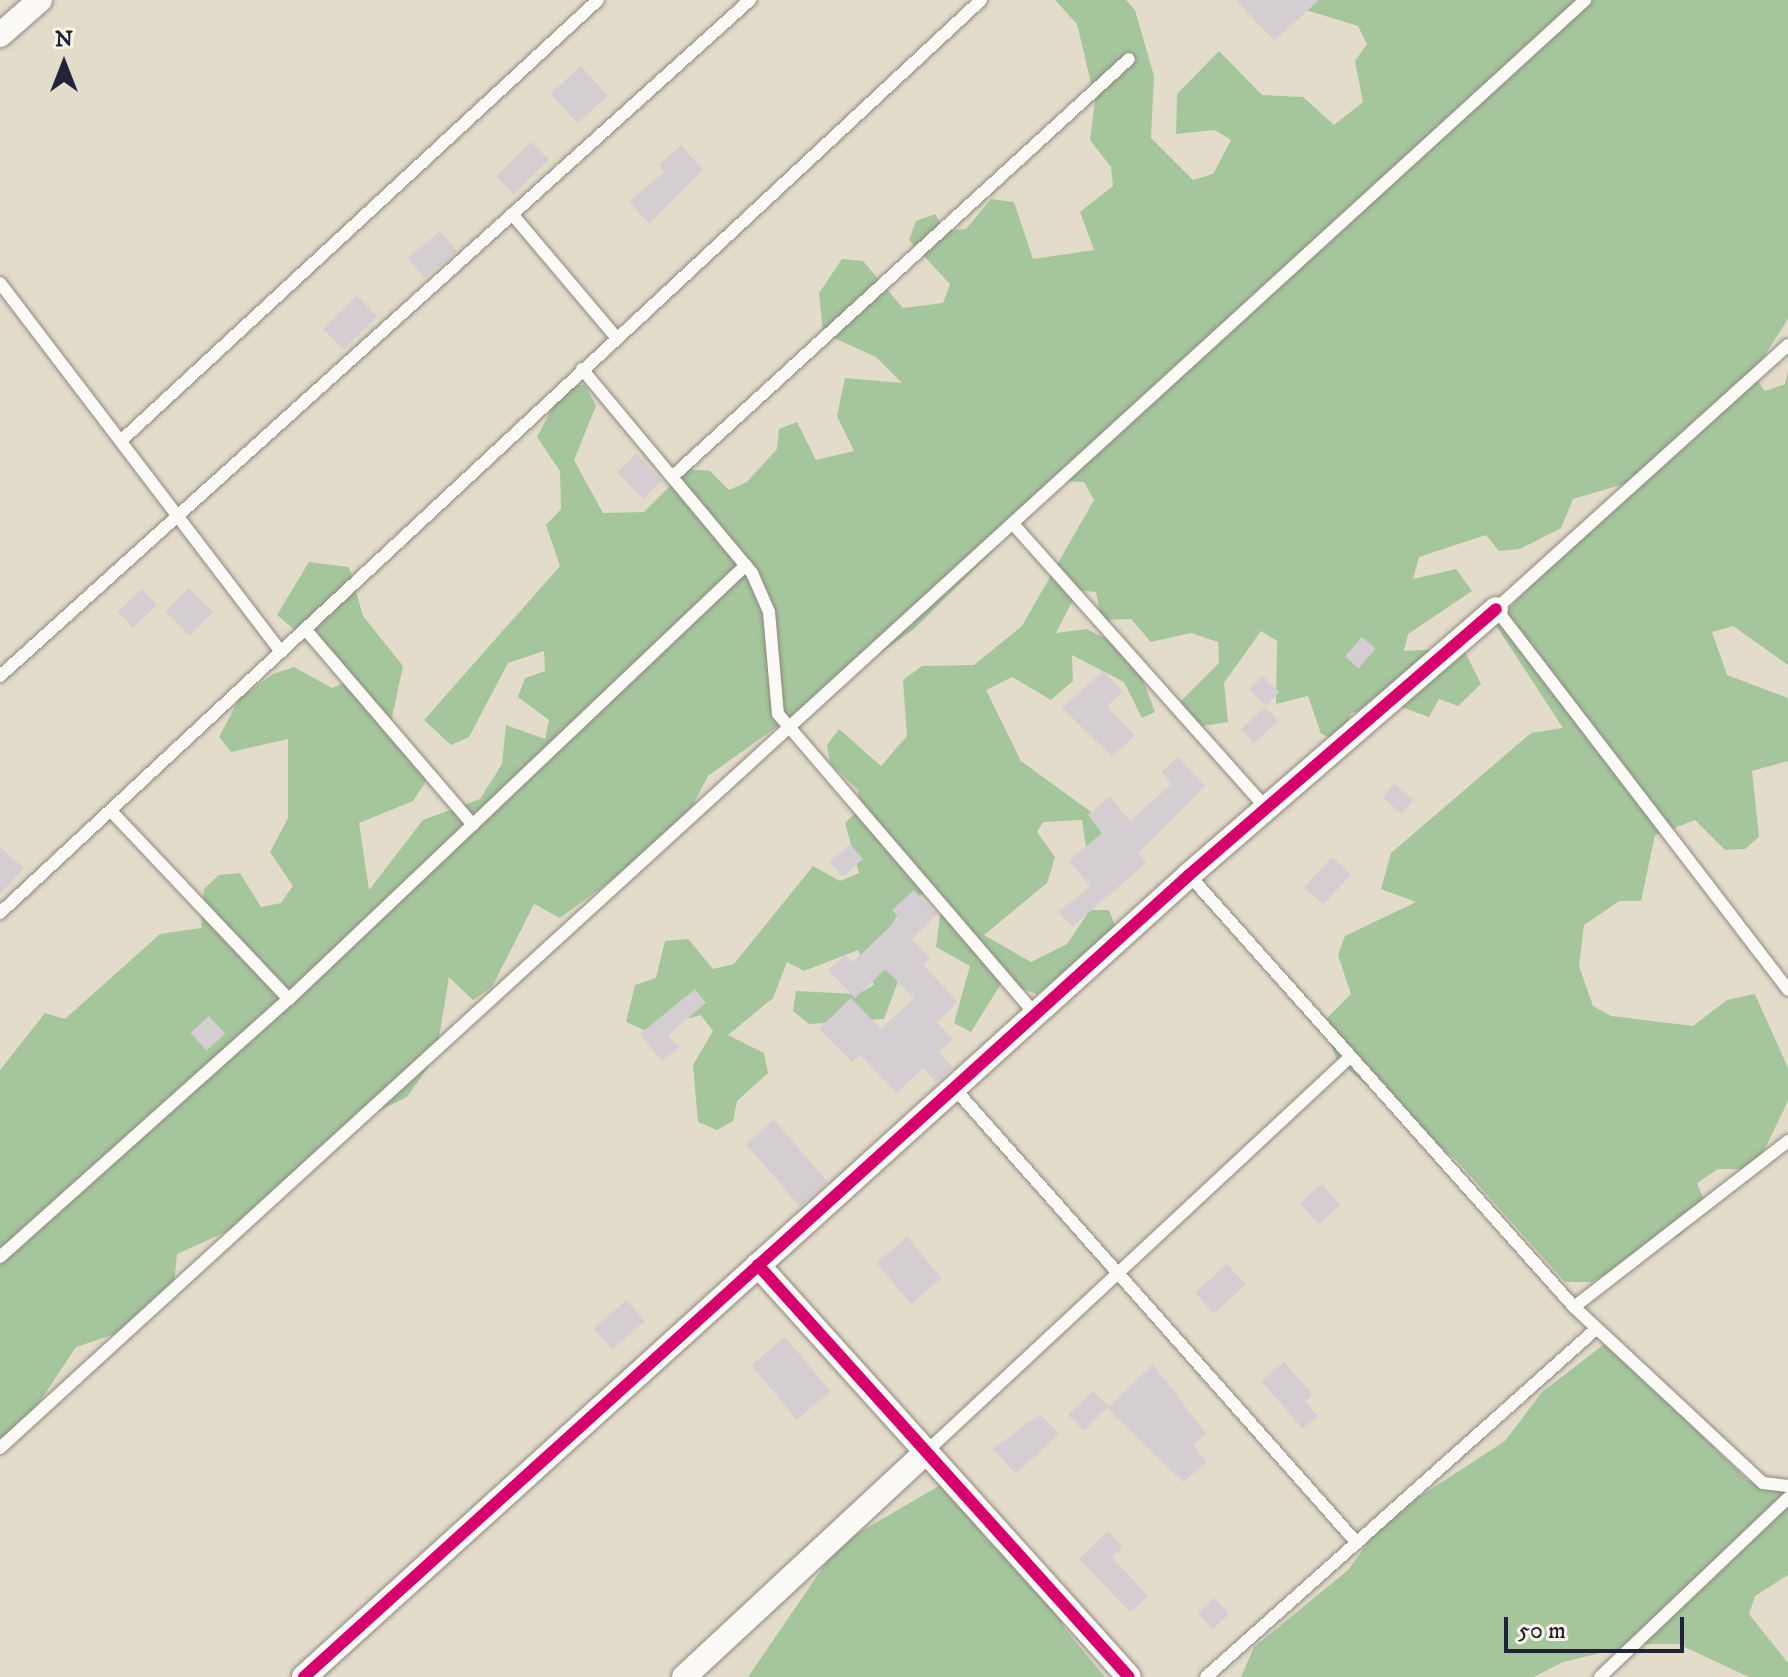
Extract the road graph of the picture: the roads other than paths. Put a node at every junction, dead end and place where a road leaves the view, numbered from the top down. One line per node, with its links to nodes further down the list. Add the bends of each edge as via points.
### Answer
1 (40, 0): 6 (street)
2 (598, 0): 13 (lane)
3 (750, 0): 8 (lane)
4 (981, 0): 10 (lane)
5 (1585, 0): 16 (lane)
6 (0, 35)
7 (1129, 59): 14 (lane)
8 (512, 214): 10 (lane); 15 (lane)
9 (0, 283): 13 (lane)
10 (616, 337): 12 (lane)
11 (1788, 345): 18 (lane)
12 (582, 369): 14 (lane); 19 (lane)
13 (124, 438): 15 (lane)
14 (672, 477): 17 (lane)
15 (179, 514): 20 (lane); 21 (lane)
16 (1014, 525): 22 (lane); 23 (lane)
17 (746, 565): 22 (lane, via 769,612 770,688); 25 (lane)
18 (1496, 609): 23 (street); 28 (lane)
19 (305, 629): 20 (lane); 25 (lane)
20 (281, 652): 24 (lane)
21 (0, 676)
22 (791, 730): 30 (lane); 39 (lane)
23 (1266, 808): 26 (street)
24 (111, 811): 27 (lane); 29 (lane)
25 (473, 825): 29 (lane)
26 (1189, 875): 30 (street); 31 (lane)
27 (0, 913)
28 (1788, 990)
29 (289, 999): 34 (lane)
30 (1035, 1014): 32 (street)
31 (1351, 1056): 36 (lane); 37 (lane)
32 (954, 1088): 35 (street); 36 (lane)
33 (1788, 1141): 37 (lane)
34 (0, 1257)
35 (758, 1265): 40 (street); 44 (street)
36 (1118, 1272): 40 (lane); 43 (lane)
37 (1574, 1307): 38 (lane)
38 (1596, 1329): 41 (lane, via 1763,1483); 43 (lane)
39 (0, 1448)
40 (927, 1451): 45 (street); 46 (street)
41 (1788, 1486)
42 (1788, 1498): 48 (lane)
43 (1357, 1543): 47 (lane)
44 (304, 1677)
45 (684, 1677)
46 (1129, 1677)
47 (1206, 1677)
48 (1600, 1677)

